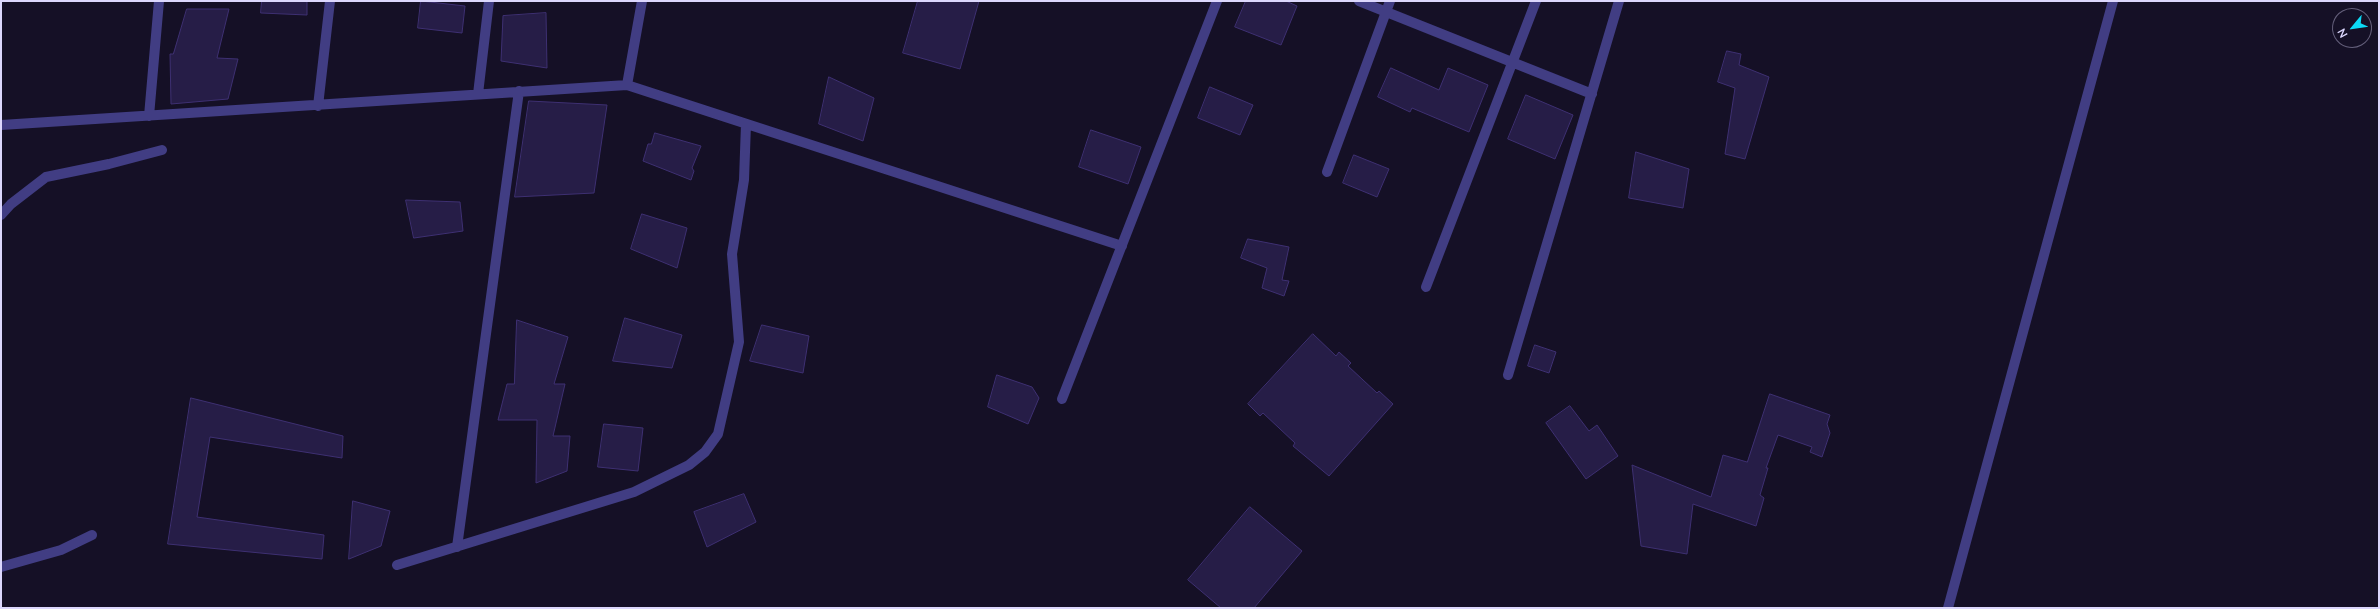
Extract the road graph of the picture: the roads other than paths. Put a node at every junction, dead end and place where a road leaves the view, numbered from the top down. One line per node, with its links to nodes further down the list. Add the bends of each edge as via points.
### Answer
1 (159, 1): 18 (street)
2 (330, 1): 17 (street)
3 (490, 1): 15 (street)
4 (642, 1): 13 (street)
5 (1218, 1): 24 (street)
6 (1359, 1): 11 (street)
7 (1390, 1): 11 (street)
8 (1536, 1): 12 (street)
9 (1619, 1): 16 (street)
10 (2113, 1): 32 (street)
11 (1386, 12): 12 (street); 22 (street)
12 (1513, 63): 16 (street); 25 (street)
13 (627, 85): 14 (street); 19 (street)
14 (518, 91): 15 (street); 29 (street)
15 (478, 94): 17 (street)
16 (1592, 94): 26 (street)
17 (318, 106): 18 (street)
18 (149, 116): 20 (street)
19 (746, 124): 24 (street); 29 (street, via 744,180 732,254 739,342 718,434 705,452 689,465 634,492)
20 (1, 125)
21 (162, 150): 23 (street, via 46,177)
22 (1327, 172)
23 (1, 215)
24 (1122, 246): 27 (street)
25 (1426, 286)
26 (1508, 375)
27 (1062, 400)
28 (92, 535): 31 (street, via 61,550)
29 (457, 547): 30 (street)
30 (396, 565)
31 (1, 567)
32 (1948, 608)

